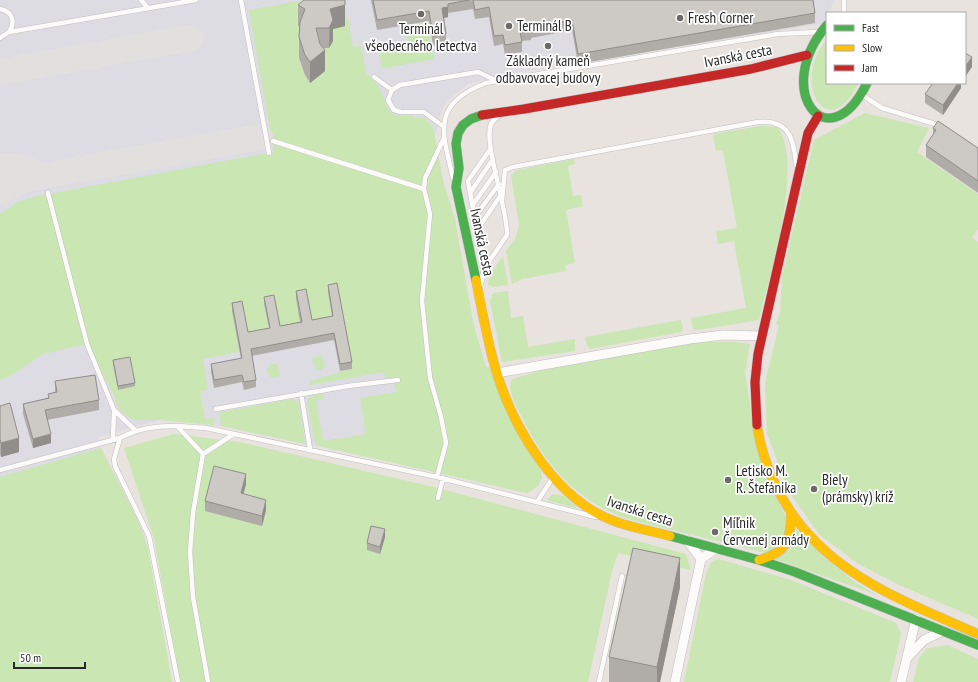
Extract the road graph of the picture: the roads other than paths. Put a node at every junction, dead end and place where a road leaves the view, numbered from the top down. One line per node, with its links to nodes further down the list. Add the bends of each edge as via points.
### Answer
1 (141, 0): 5 (lane)
2 (196, 0): 5 (lane)
3 (241, 0): 24 (lane)
4 (844, 0): 7 (lane)
5 (148, 8): 9 (lane)
6 (0, 9): 9 (lane, via 11,16 13,25)
7 (844, 12)
8 (824, 28): 11 (street); 13 (lane)
9 (9, 32): 10 (lane)
10 (0, 38)
11 (807, 55): 17 (street, Ivanská cesta, via 755,68); 18 (street, via 803,72 804,91 808,105)
12 (374, 77): 15 (lane)
13 (498, 82): 15 (lane, via 478,72 400,85); 19 (lane, via 486,83 465,92 449,108)
14 (867, 84): 16 (street)
15 (392, 90): 19 (lane, via 388,100 394,110 424,112)
16 (862, 95): 18 (street, via 844,114 828,119); 20 (lane, via 882,108 935,124)
17 (504, 111): 23 (lane, via 492,122); 29 (street, Ivanská cesta, via 472,118 459,131 456,142 459,170)
18 (818, 116): 27 (street, via 808,133)
19 (444, 127): 21 (lane)
20 (943, 129)
21 (444, 138): 29 (lane); 30 (lane, via 425,178)
22 (273, 141): 30 (lane)
23 (491, 148): 25 (lane); 32 (lane, via 468,181)
24 (269, 153)
25 (494, 159): 26 (lane); 32 (lane)
26 (496, 172): 28 (lane); 34 (lane)
27 (796, 181): 33 (lane, via 795,154 790,136 781,125 770,121 513,167 505,170); 39 (street)
28 (499, 184): 33 (lane); 35 (lane)
29 (456, 187): 38 (street, Ivanská cesta)
30 (424, 189): 54 (lane, via 430,214 422,301 430,378 446,443)
31 (48, 193): 44 (lane, via 87,344)
32 (470, 193): 34 (lane)
33 (502, 198): 36 (lane); 37 (lane, via 507,235)
34 (472, 206): 35 (lane)
35 (474, 218): 36 (lane)
36 (477, 230): 37 (lane)
37 (484, 269): 38 (lane)
38 (479, 294): 40 (street, Ivanská cesta)
39 (762, 336): 40 (street, via 723,335 690,339); 57 (street, via 755,382 757,422 770,470)
40 (498, 373): 53 (street, Ivanská cesta, via 520,428)
41 (398, 380): 42 (lane)
42 (301, 393): 43 (lane); 50 (lane)
43 (216, 409)
44 (114, 410): 46 (lane); 49 (lane)
45 (178, 426): 46 (lane, via 154,426); 47 (lane); 51 (lane)
46 (135, 430): 48 (lane)
47 (234, 434): 50 (lane); 51 (lane)
48 (120, 438): 49 (lane); 70 (lane, via 114,459 115,466 149,536)
49 (114, 439): 52 (lane)
50 (310, 449): 54 (lane)
51 (203, 454): 71 (lane, via 193,513 190,552 193,597)
52 (0, 470)
53 (553, 477): 56 (lane); 58 (street, Ivanská cesta, via 589,508)
54 (440, 478): 55 (lane); 56 (lane)
55 (438, 498)
56 (537, 502): 58 (lane)
57 (791, 513): 62 (street, via 792,532 787,544 772,556); 64 (street, via 813,541 840,564 880,590)
58 (614, 521): 59 (street, Ivanská cesta)
59 (687, 540): 60 (street, Ivanská cesta); 61 (street)
60 (717, 548): 61 (street); 62 (street, Ivanská cesta)
61 (701, 559): 73 (street)
62 (759, 560): 65 (street, Ivanská cesta)
63 (622, 576): 72 (lane)
64 (929, 613): 65 (street); 67 (street)
65 (916, 619): 66 (street, Ivanská cesta); 69 (street)
66 (943, 631): 68 (street, Ivanská cesta); 69 (street, via 924,640)
67 (978, 634)
68 (978, 645)
69 (907, 658): 74 (street)
70 (178, 682)
71 (208, 682)
72 (599, 682)
73 (676, 682)
74 (901, 682)

